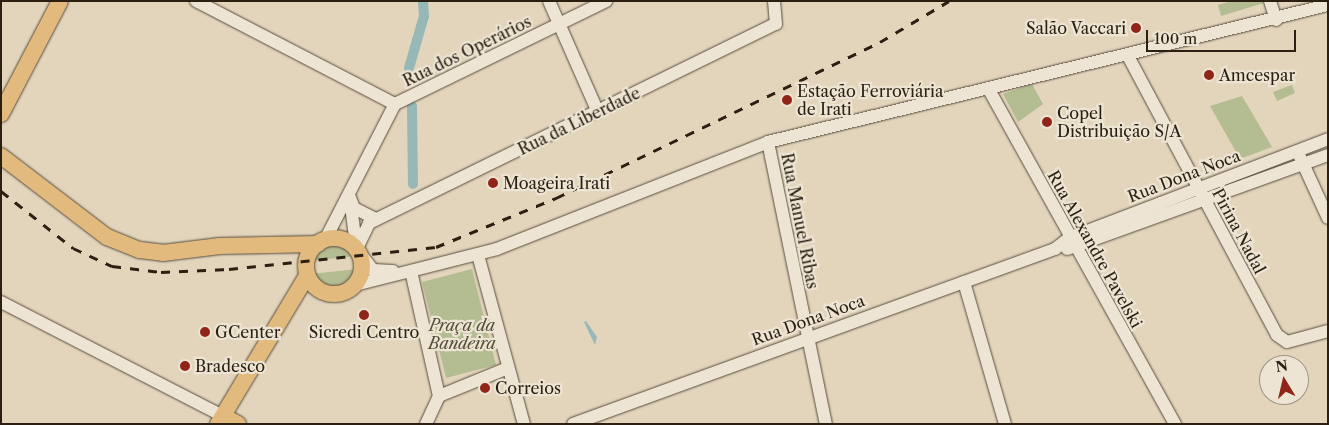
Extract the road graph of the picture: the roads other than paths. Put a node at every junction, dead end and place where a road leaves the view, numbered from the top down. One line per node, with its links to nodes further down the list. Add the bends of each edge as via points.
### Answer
1 (60, 1): 14 (main road)
2 (196, 1): 12 (street)
3 (550, 1): 9 (street)
4 (606, 1): 9 (street, Rua dos Operários)
5 (774, 1): 13 (street, Rua da Liberdade, via 778,17 776,24)
6 (1270, 1): 8 (street)
7 (1328, 5): 8 (street)
8 (1276, 20): 10 (street)
9 (560, 24): 12 (street, Rua dos Operários); 13 (street)
10 (1128, 56): 11 (street); 21 (street, Pirina Nadal)
11 (988, 88): 16 (street); 27 (street, Rua Alexandre Pavelski)
12 (395, 104): 22 (street)
13 (598, 112): 25 (street, Rua da Liberdade)
14 (1, 114)
15 (1328, 139): 17 (street, Rua Dona Noca)
16 (768, 142): 30 (street); 39 (street, Rua Manuel Ribas)
17 (1297, 150): 20 (street); 21 (street, Rua Dona Noca)
18 (1328, 155): 20 (street, Rua Dona Noca)
19 (1, 156): 28 (main road, via 107,236 140,250 164,253)
20 (1303, 164): 23 (street, Rua Dona Noca); 24 (street)
21 (1197, 188): 23 (street, Pirina Nadal); 27 (street, Rua Dona Noca)
22 (350, 198): 25 (street, via 354,208); 26 (street); 29 (street)
23 (1204, 200): 27 (street, Rua Dona Noca); 38 (street, Pirina Nadal, via 1282,341)
24 (1328, 218)
25 (376, 219): 29 (street, Rua da Liberdade, via 364,227)
26 (322, 242): 28 (main road); 29 (main road, via 343,239); 31 (main road)
27 (1072, 243): 33 (street, Rua Dona Noca); 48 (street, Rua Alexandre Pavelski)
28 (271, 245): 31 (main road)
29 (358, 250): 32 (street, via 373,270); 34 (main road, via 361,270)
30 (478, 255): 32 (street); 40 (street)
31 (306, 269): 35 (main road); 36 (main road)
32 (411, 271): 34 (street); 41 (street)
33 (964, 282): 39 (street, Rua Dona Noca); 47 (street)
34 (355, 285): 35 (main road)
35 (325, 293): 36 (main road)
36 (290, 301): 42 (main road)
37 (1, 302): 42 (street)
38 (1328, 331)
39 (806, 337): 45 (street, Rua Dona Noca); 46 (street, Rua Manuel Ribas)
40 (508, 368): 41 (street); 44 (street)
41 (439, 396): 43 (street)
42 (226, 421)
43 (426, 424)
44 (524, 424)
45 (573, 424)
46 (826, 424)
47 (1005, 424)
48 (1175, 424)

